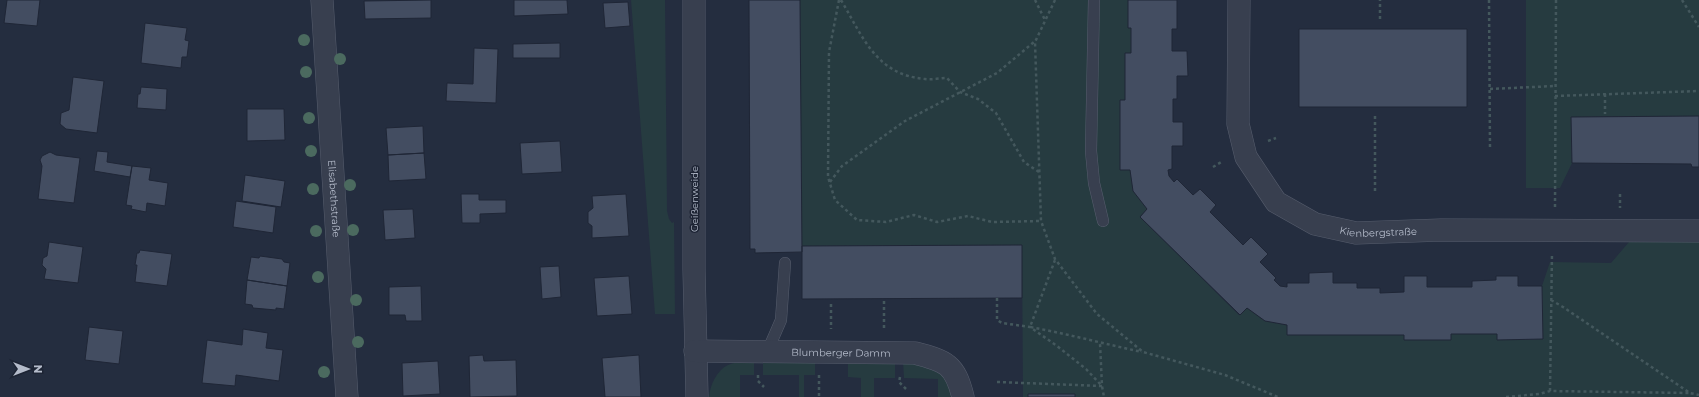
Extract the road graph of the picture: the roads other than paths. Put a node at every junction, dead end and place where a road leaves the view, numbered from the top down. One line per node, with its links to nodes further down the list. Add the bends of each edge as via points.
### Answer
1 (322, 0): 10 (street, Elisabethstraße)
2 (694, 0): 8 (street, Geißenweide)
3 (1094, 0): 5 (lane, via 1091,151 1094,183)
4 (1239, 0): 6 (street, Kienbergstraße, via 1238,124 1246,157 1276,202 1315,224 1356,232)
5 (1104, 221)
6 (1699, 231)
7 (785, 263): 9 (lane, via 781,320 771,343)
8 (696, 352): 9 (street, Blumberger Damm); 11 (street, Geißenweide)
9 (784, 352): 12 (street, Blumberger Damm, via 915,353 939,359 956,374)
10 (347, 397)
11 (697, 397)
12 (964, 397)

